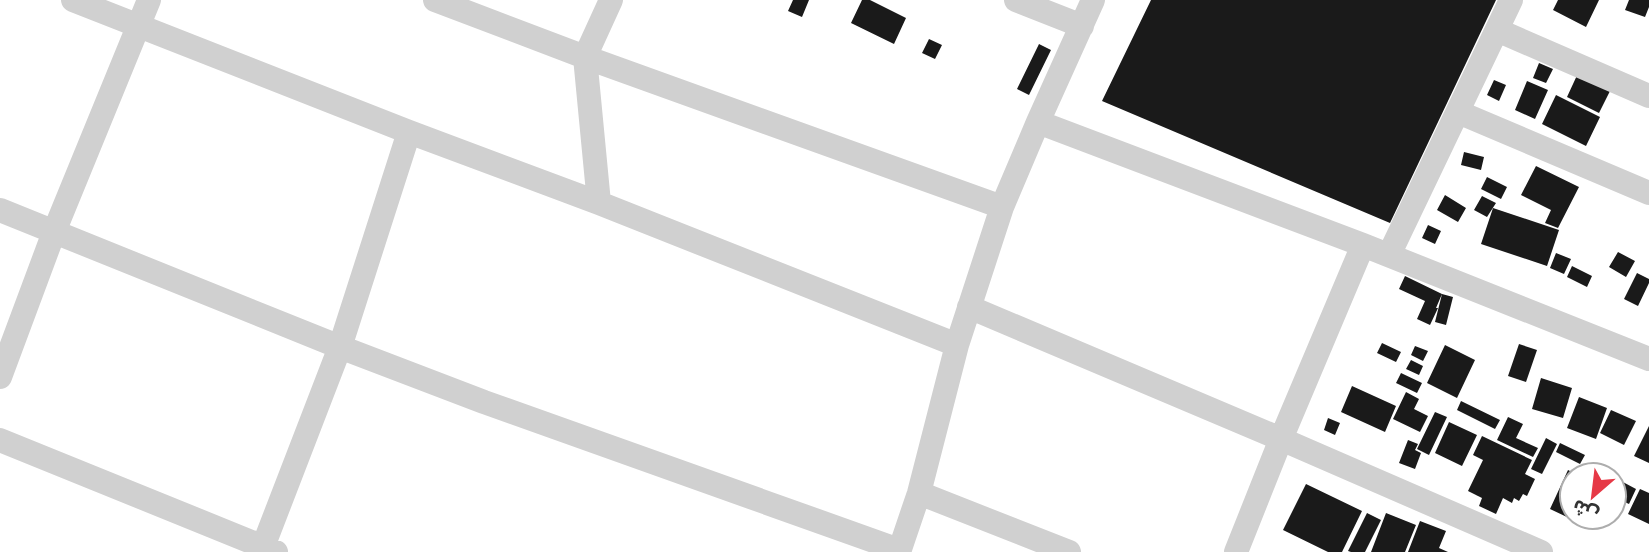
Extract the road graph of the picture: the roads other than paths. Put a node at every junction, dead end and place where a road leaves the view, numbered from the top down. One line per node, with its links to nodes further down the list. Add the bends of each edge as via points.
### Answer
1 (73, 0): 8 (street)
2 (149, 0): 8 (street)
3 (435, 0): 11 (street)
4 (611, 0): 11 (street)
5 (1016, 0): 9 (street)
6 (1093, 0): 9 (street)
7 (1511, 0): 10 (street)
8 (139, 26): 15 (street); 20 (street)
9 (1082, 26): 14 (street)
10 (1497, 30): 12 (street); 13 (street)
11 (585, 57): 17 (street); 18 (street)
12 (1649, 96)
13 (1458, 112): 16 (street); 22 (street)
14 (1038, 121): 18 (street); 21 (street)
15 (409, 132): 17 (street); 25 (street)
16 (1649, 193)
17 (599, 202): 24 (street)
18 (1002, 208): 23 (street)
19 (0, 209): 20 (street)
20 (54, 232): 25 (street); 27 (street)
21 (1363, 245): 22 (street); 29 (street)
22 (1389, 255): 26 (street)
23 (969, 307): 24 (street); 29 (street)
24 (957, 345): 30 (street)
25 (340, 347): 31 (street); 32 (street)
26 (1649, 359)
27 (0, 377)
28 (0, 439): 31 (street)
29 (1281, 439): 34 (street); 35 (street)
30 (919, 493): 32 (street); 33 (street)
31 (267, 550)
32 (899, 551)
33 (1069, 552)
34 (1236, 552)
35 (1541, 552)

